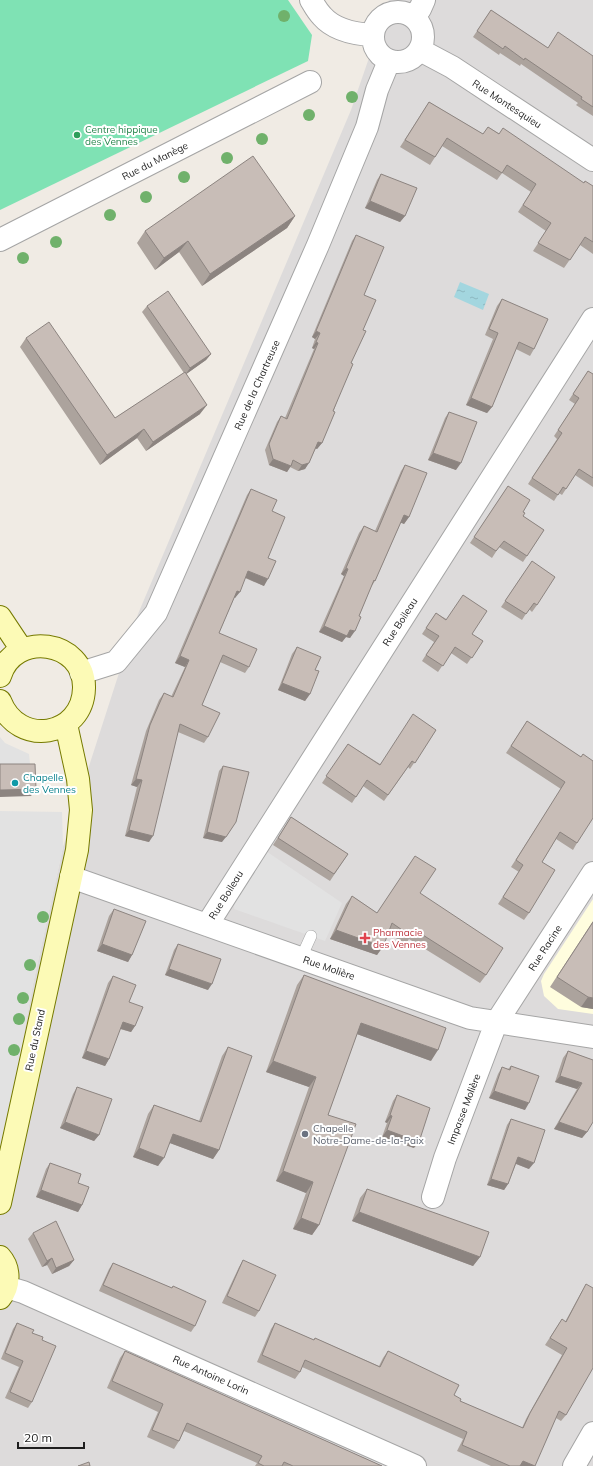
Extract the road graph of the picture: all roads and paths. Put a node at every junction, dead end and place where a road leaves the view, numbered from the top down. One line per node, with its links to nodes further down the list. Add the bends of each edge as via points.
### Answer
1 (310, 0): 3 (street, via 322,17 342,30)
2 (418, 8): 3 (street, via 387,14 374,26); 4 (street, via 419,23 423,31)
3 (372, 35): 5 (street, via 376,51)
4 (420, 50): 5 (street, via 410,60 396,63); 7 (street, Rue Montesquieu, via 452,67)
5 (388, 61): 12 (street, Rue de la Chartreuse, via 367,127 318,245 156,612 116,662)
6 (310, 82): 8 (street, Rue du Manège)
7 (593, 160)
8 (0, 240)
9 (593, 319): 18 (street, Rue Boileau, via 246,871)
10 (0, 617): 11 (street)
11 (22, 650): 12 (street, via 50,646 74,661); 13 (street, via 10,658)
12 (81, 673): 15 (street, via 84,687 82,701 76,714)
13 (0, 676)
14 (0, 701): 15 (street, via 12,721 25,728 39,732 53,730)
15 (66, 724): 17 (street, via 78,779 81,810)
16 (593, 873): 21 (street, Rue Racine)
17 (71, 877): 18 (street, Rue Molière); 24 (street, Rue du Stand)
18 (207, 925): 20 (street, Rue Molière)
19 (311, 936): 20 (lane)
20 (301, 958): 21 (street, Rue Molière, via 470,1018)
21 (496, 1023): 22 (street, Rue Molière); 23 (street, Impasse Molière)
22 (593, 1037)
23 (433, 1196)
24 (0, 1204)
25 (0, 1257): 26 (street, via 8,1277)
26 (3, 1292): 28 (street, Rue Antoine Lorin, via 24,1292)
27 (593, 1433): 29 (street)
28 (415, 1466)
29 (574, 1466)

